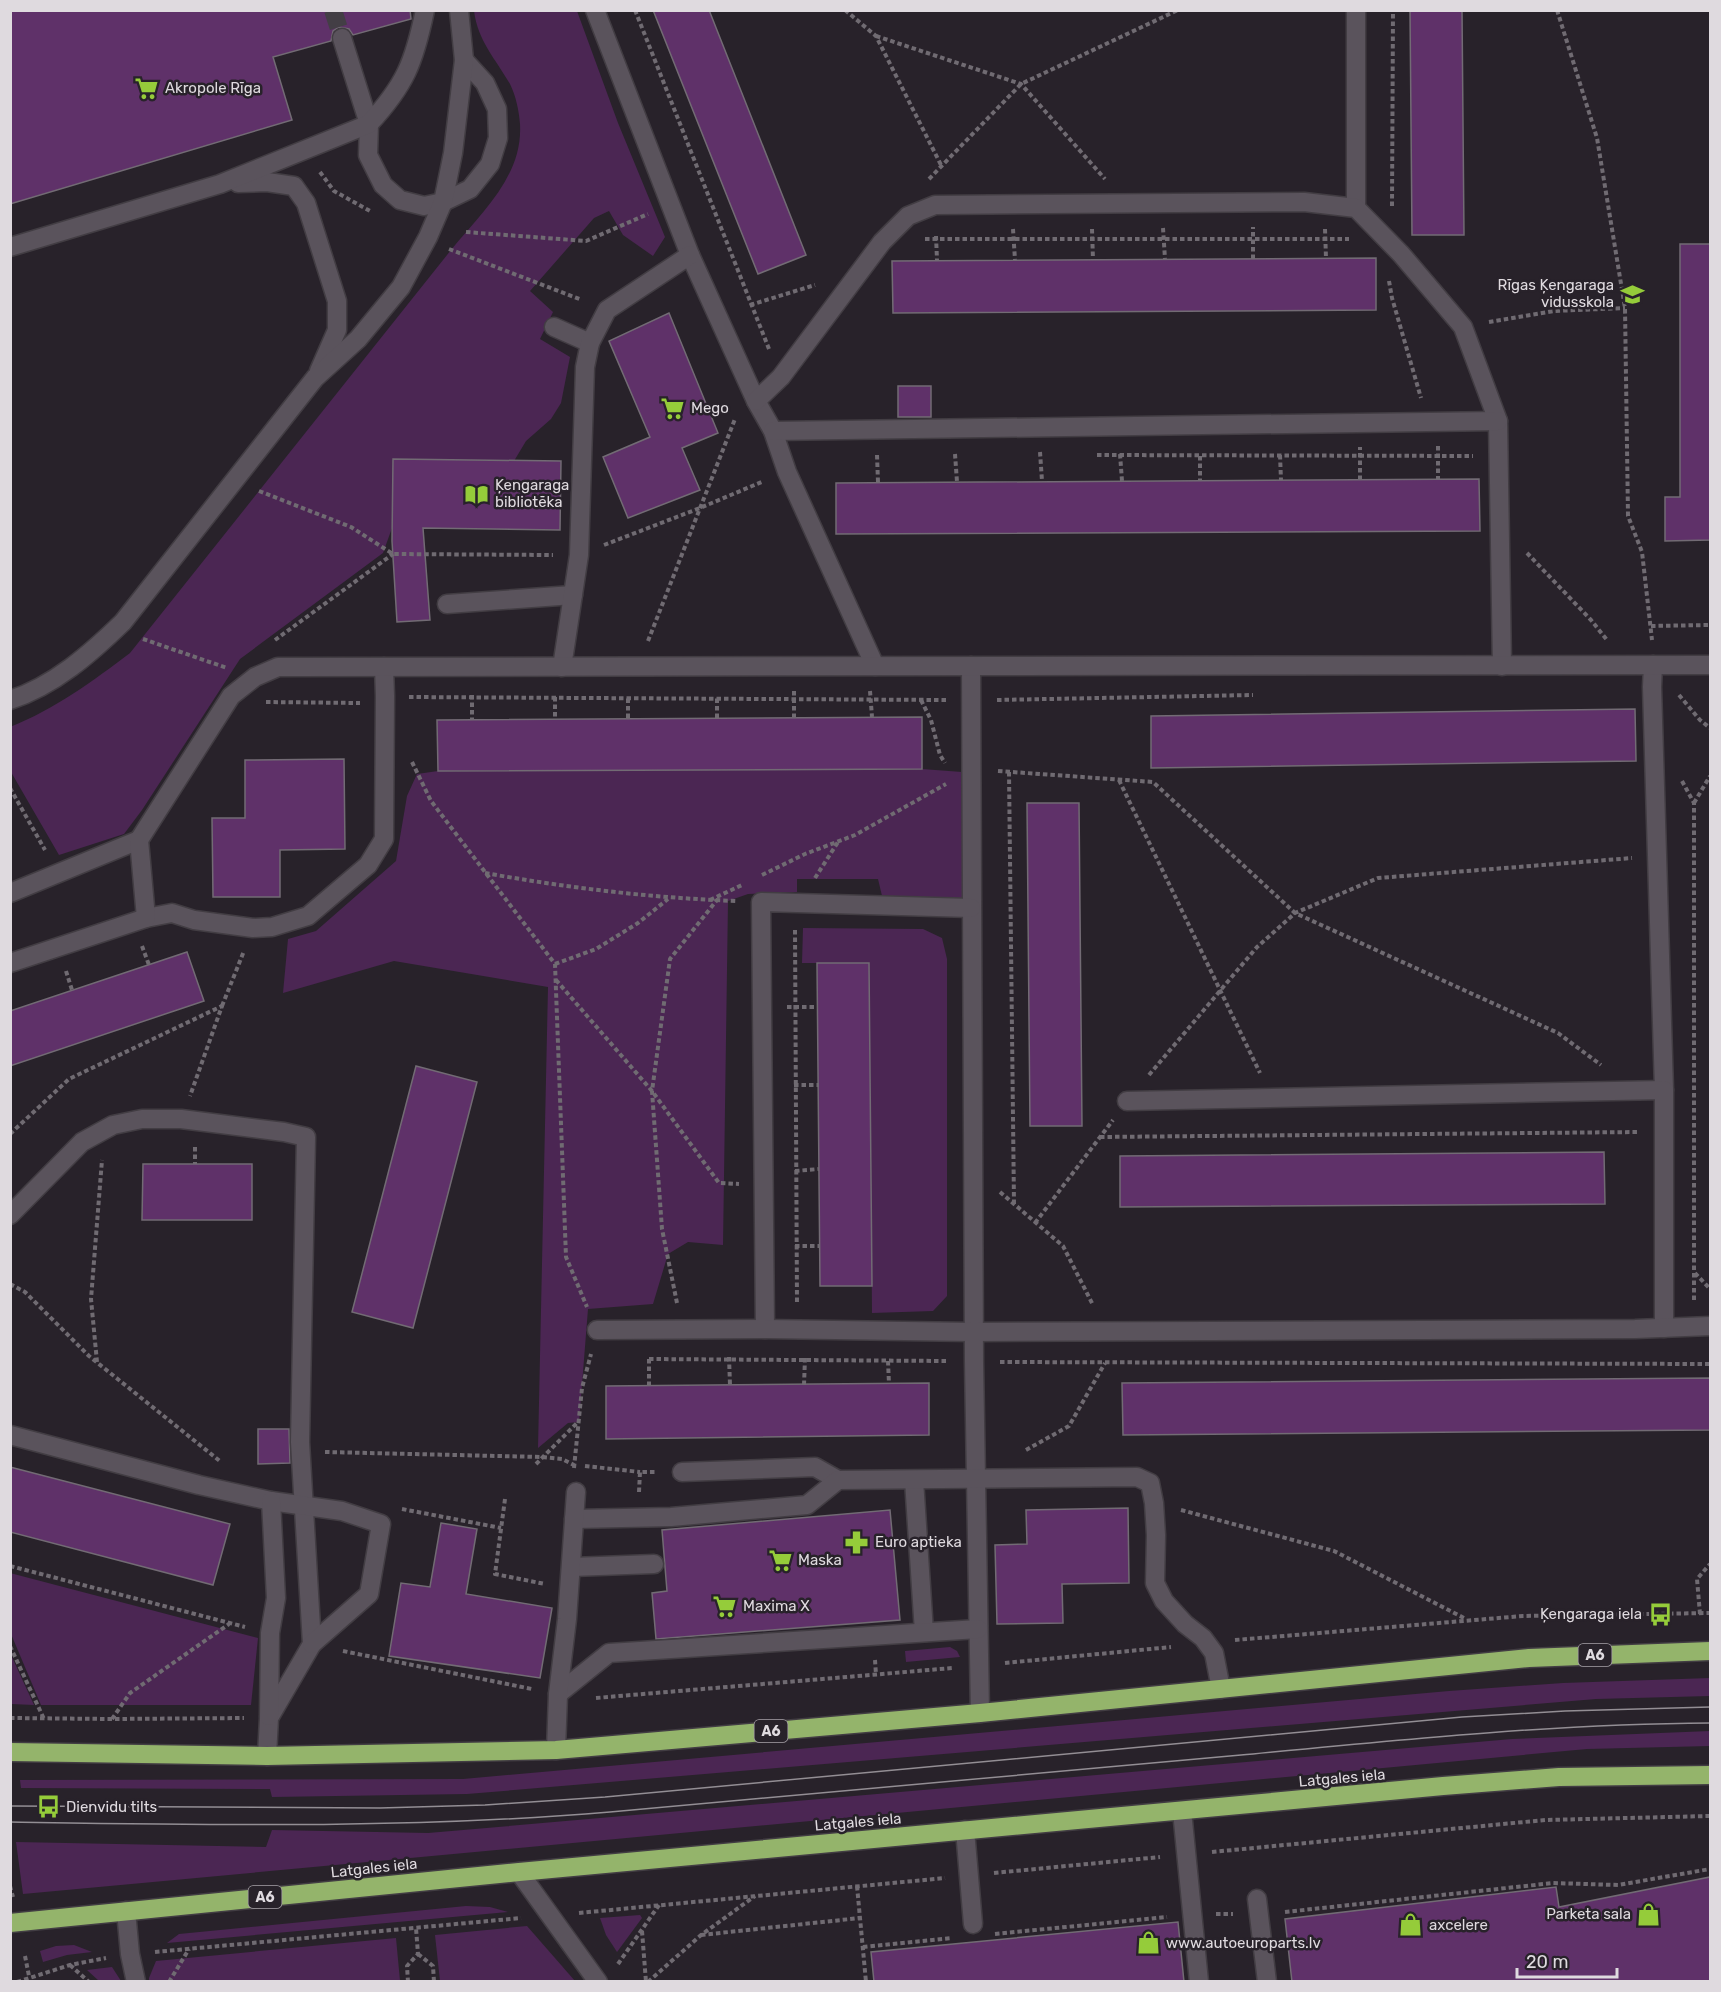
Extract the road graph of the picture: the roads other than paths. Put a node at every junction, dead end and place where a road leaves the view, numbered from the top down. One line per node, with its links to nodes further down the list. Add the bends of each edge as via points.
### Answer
1 (425, 10): 7 (street, via 417,49 405,78)
2 (459, 10): 6 (street)
3 (595, 10): 12 (street)
4 (1356, 10): 10 (street)
5 (342, 38): 7 (street)
6 (464, 60): 9 (street); 9 (street, via 485,83 497,109 498,138 490,164 470,189)
7 (369, 124): 8 (street); 9 (street, via 368,155 383,185 400,200 424,206)
8 (220, 184): 11 (street); 15 (street, via 267,182 294,186 306,203 337,301 337,330)
9 (443, 202): 15 (street, via 401,287 358,339)
10 (1356, 208): 16 (street, via 1304,202 935,205 908,216 882,242 781,377); 17 (street, via 1463,327)
11 (10, 247)
12 (690, 255): 14 (street, via 608,310); 16 (street)
13 (554, 327): 14 (street)
14 (590, 343): 19 (street, via 585,367 579,555)
15 (315, 378): 28 (street, via 123,622 63,672)
16 (752, 393): 18 (street)
17 (1498, 421): 18 (street); 25 (street)
18 (773, 432): 23 (street, via 787,472)
19 (573, 595): 20 (street); 27 (street)
20 (447, 604)
21 (1653, 665): 22 (street); 25 (street); 34 (street)
22 (1710, 665)
23 (875, 666): 24 (street); 27 (street)
24 (971, 666): 25 (street); 31 (street)
25 (1502, 666)
26 (384, 667): 27 (street); 29 (street, via 278,666 255,677 231,696); 32 (street, via 384,839 368,865 309,916 272,927 194,920 172,913)
27 (562, 667)
28 (10, 700)
29 (139, 840): 30 (street); 32 (street)
30 (10, 893)
31 (971, 908): 39 (street, via 761,902); 41 (street)
32 (146, 918): 33 (street)
33 (10, 963)
34 (1664, 1090): 35 (street); 38 (street)
35 (1127, 1101)
36 (10, 1215): 49 (street, via 82,1142 113,1125 142,1119 182,1119 306,1137 301,1452)
37 (1702, 1326): 38 (street)
38 (1664, 1328): 41 (street)
39 (765, 1329): 40 (street); 41 (street)
40 (597, 1330)
41 (973, 1332): 46 (street)
42 (10, 1435): 48 (street)
43 (682, 1472): 44 (street, via 815,1467)
44 (838, 1480): 45 (street); 50 (street, via 807,1506 672,1517)
45 (914, 1480): 46 (street); 54 (street)
46 (975, 1480): 53 (street); 57 (street, via 1137,1477 1150,1483 1155,1583 1164,1601 1214,1653)
47 (576, 1492): 50 (street)
48 (271, 1501): 49 (street); 60 (street, via 276,1598 270,1633)
49 (305, 1507): 55 (street); 55 (street, via 342,1511 381,1524 369,1594)
50 (574, 1519): 52 (street)
51 (654, 1564): 52 (street)
52 (572, 1567): 58 (street)
53 (978, 1629): 54 (street); 59 (street)
54 (924, 1632): 58 (street, via 609,1653)
55 (312, 1644): 60 (street)
56 (1710, 1651): 57 (highway, A6, via 1529,1658)
57 (1221, 1689): 59 (highway, A6)
58 (558, 1694): 61 (street)
59 (980, 1713): 61 (highway, A6)
60 (269, 1718): 63 (street)
61 (556, 1750): 63 (highway, A6)
62 (10, 1752): 63 (highway, A6)
63 (267, 1756)
64 (1710, 1775): 65 (highway, Latgales iela / A6, via 1559,1777)
65 (1182, 1810): 66 (highway, Latgales iela / A6); 74 (street)
66 (965, 1830): 67 (highway, Latgales iela / A6); 71 (street)
67 (519, 1872): 69 (highway, Latgales iela / A6); 73 (street)
68 (1258, 1906): 75 (street)
69 (126, 1911): 70 (highway, Latgales iela / A6); 72 (street)
70 (10, 1923)
71 (973, 1924)
72 (136, 1982)
73 (598, 1982)
74 (1199, 1982)
75 (1267, 1982)

